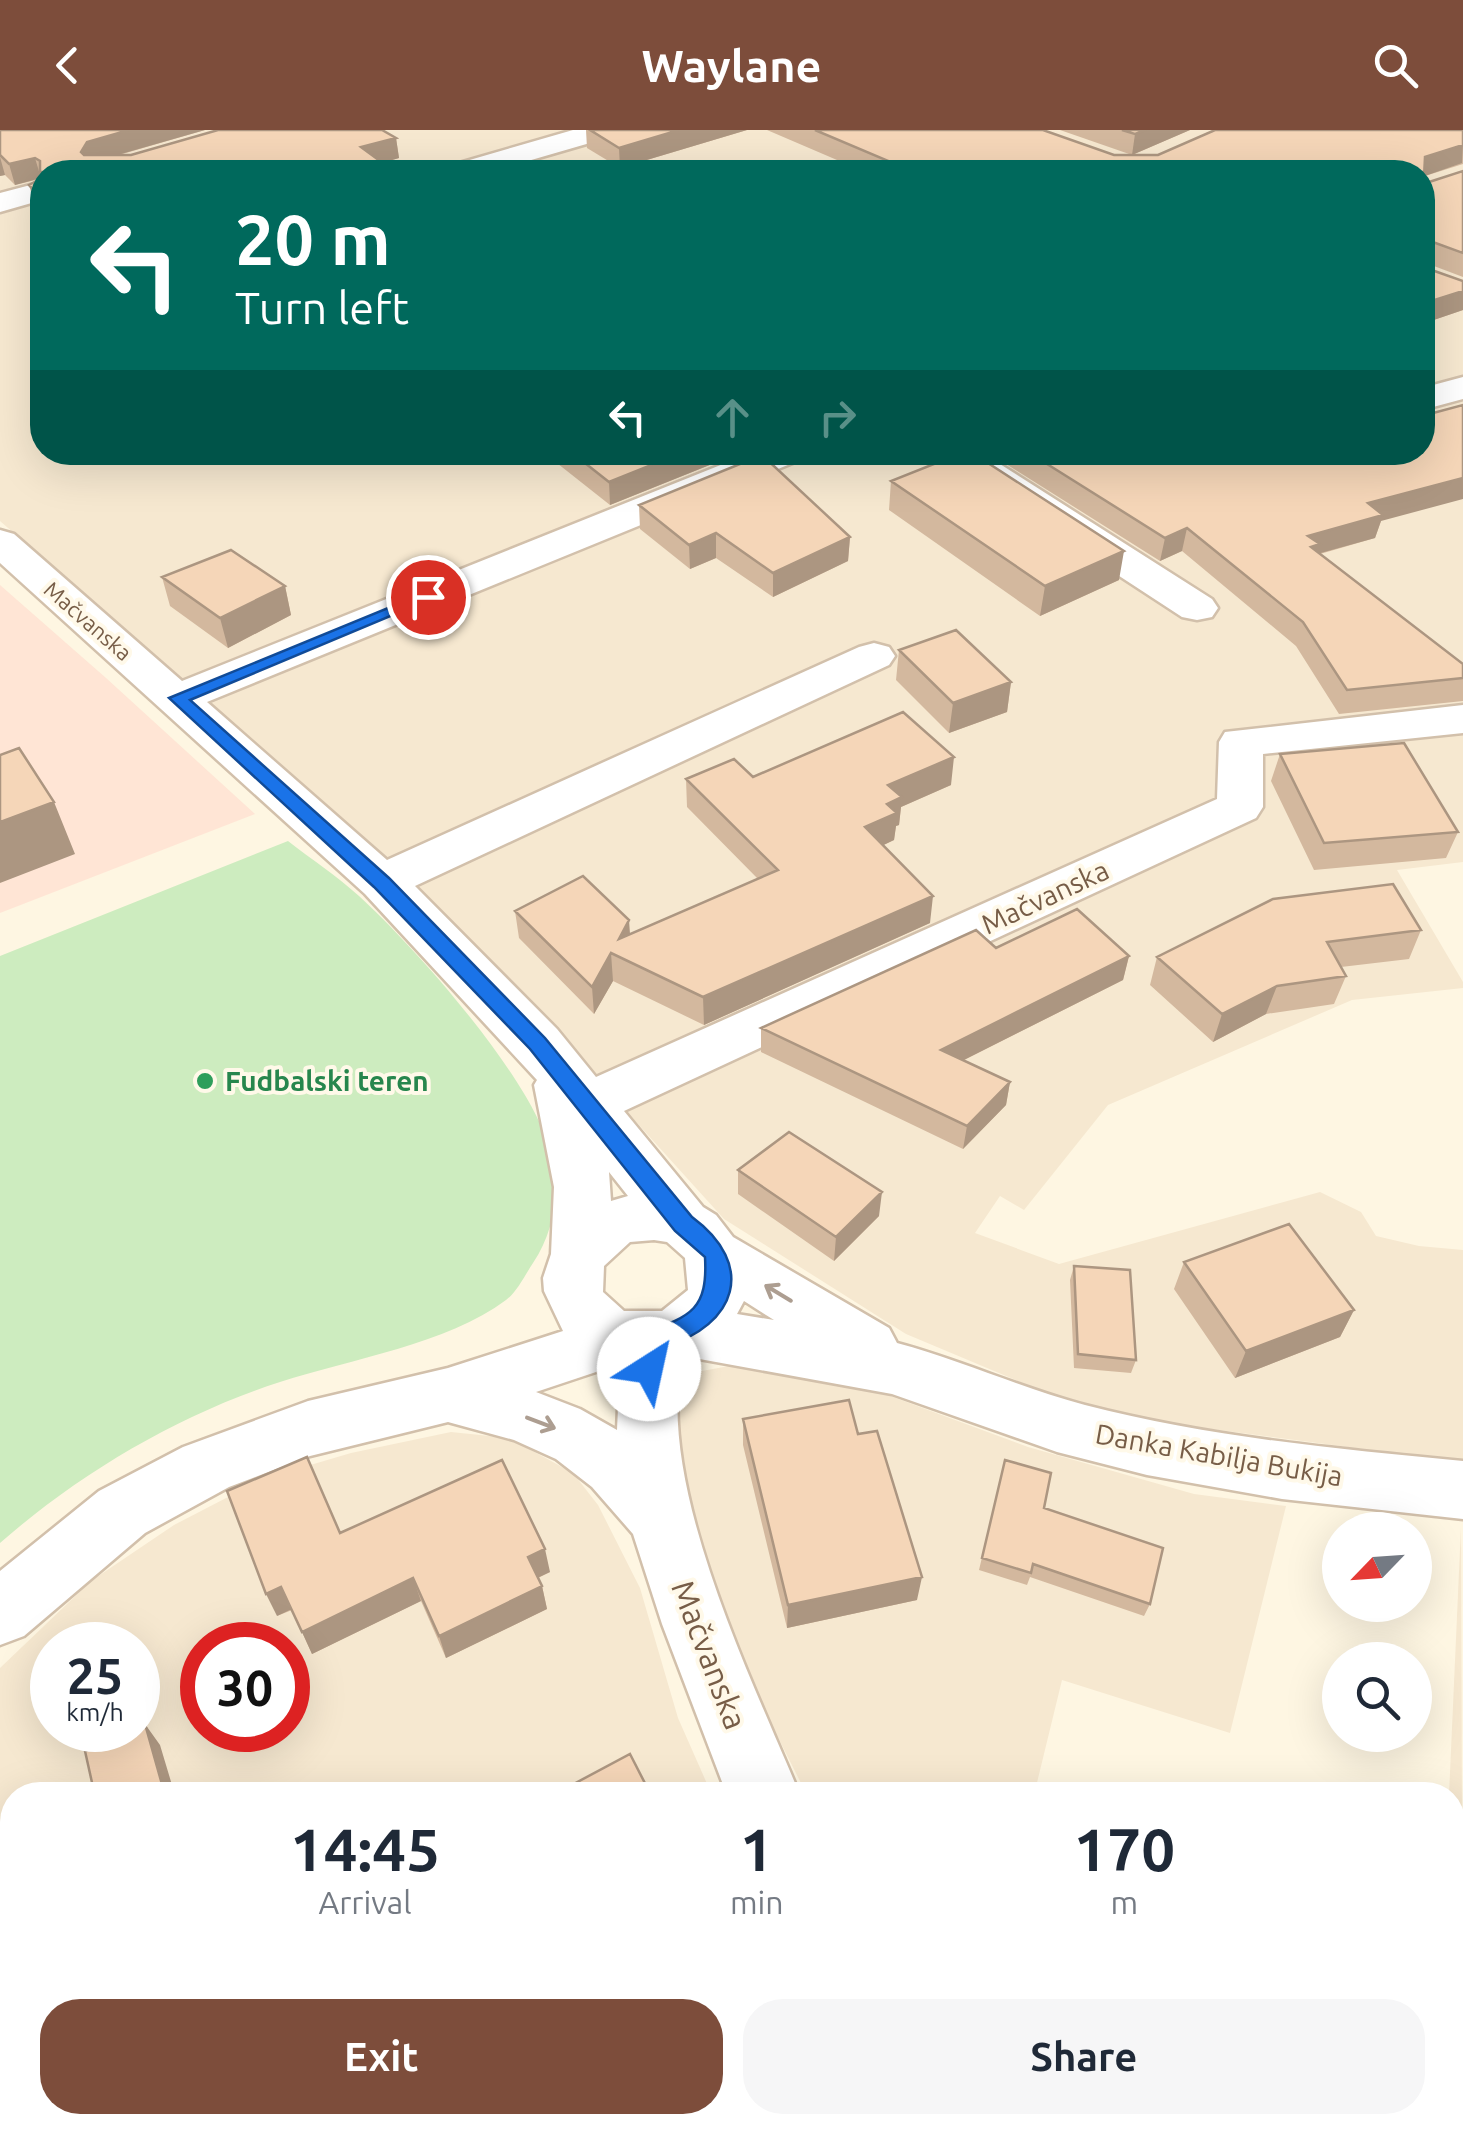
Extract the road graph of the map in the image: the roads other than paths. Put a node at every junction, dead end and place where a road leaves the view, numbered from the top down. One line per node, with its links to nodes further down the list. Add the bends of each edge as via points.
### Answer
1 (604, 130): 2 (street)
2 (501, 160)
3 (30, 195): 4 (street)
4 (0, 204)
5 (1463, 388): 6 (street)
6 (1435, 396)
7 (755, 465): 12 (street)
8 (974, 465): 10 (street)
9 (0, 542): 12 (street, Mačvanska)
10 (1197, 608)
11 (874, 656): 14 (street)
12 (178, 698): 14 (street, Mačvanska)
13 (1463, 719): 15 (street, Mačvanska, via 1241,742 1240,807)
14 (382, 882): 15 (street, Mačvanska)
15 (571, 1084): 16 (street); 17 (street, via 586,1201)
16 (700, 1239): 17 (street, via 654,1217 624,1220 598,1232); 18 (street, via 719,1288 707,1313); 19 (street, one-way to 16)
17 (576, 1265): 18 (street, via 577,1303 595,1324); 21 (street, via 548,1315 517,1341)
18 (653, 1336): 19 (street, via 790,1345); 20 (street); 23 (street, via 645,1398)
19 (923, 1376): 22 (street, Danka Kabilja Bukija, via 1100,1437 1313,1476)
20 (448, 1394): 21 (street); 23 (street, one-way to 23, via 557,1428 612,1464)
21 (368, 1412): 24 (street, via 206,1467 122,1512)
22 (1463, 1490)
23 (658, 1514): 25 (street, Mačvanska)
24 (0, 1612)
25 (759, 1782)

